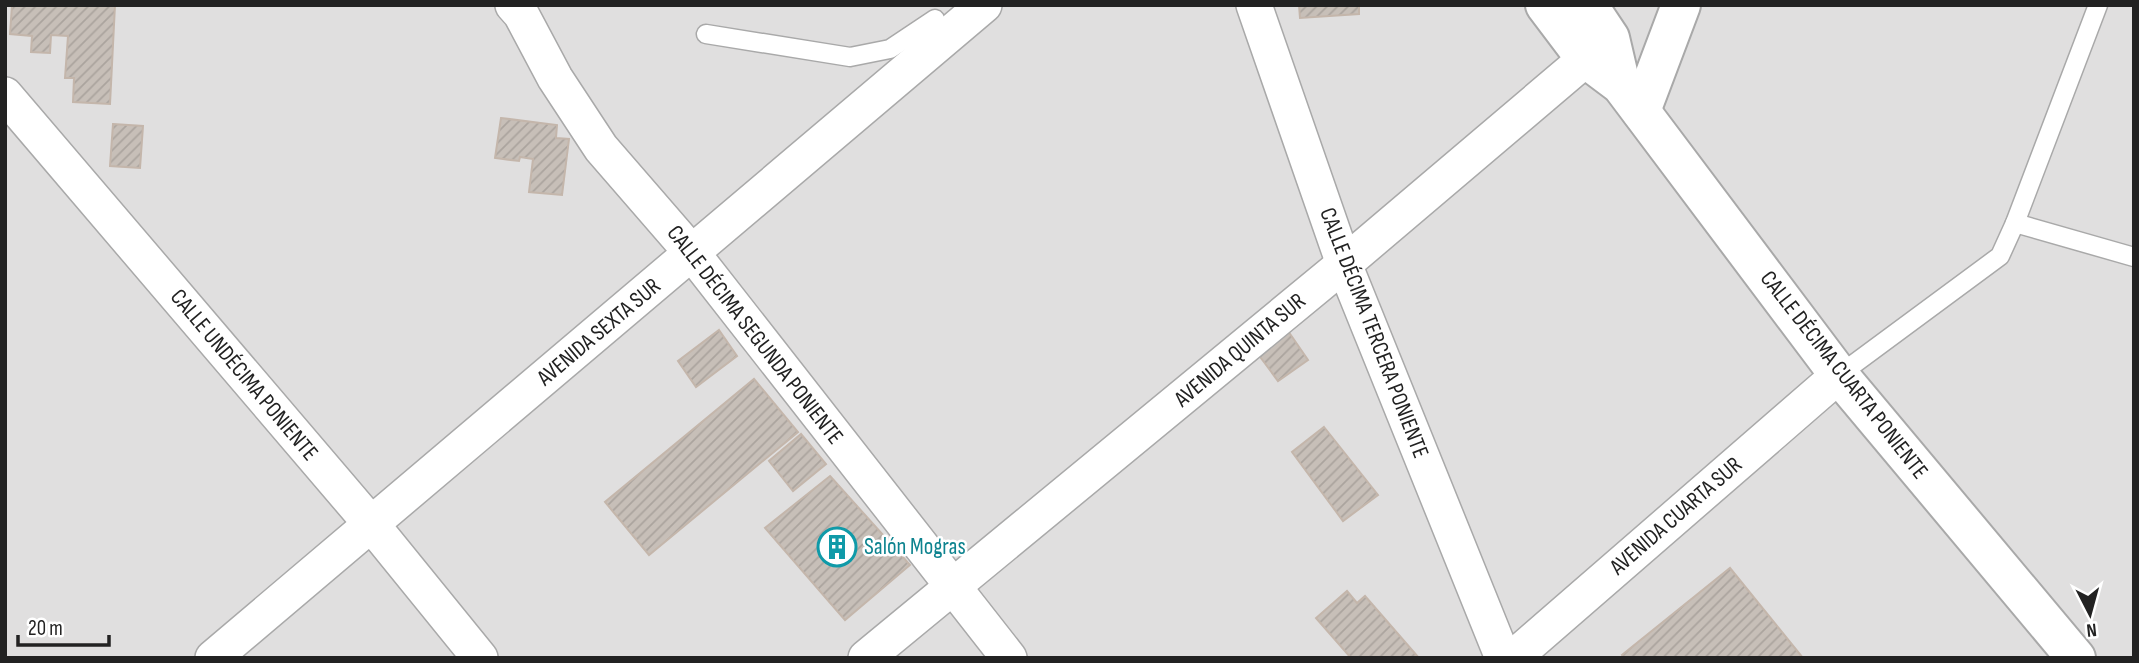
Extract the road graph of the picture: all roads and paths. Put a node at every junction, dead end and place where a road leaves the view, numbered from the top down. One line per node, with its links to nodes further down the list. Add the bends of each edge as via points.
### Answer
1 (513, 5): 14 (street, CALLE DÉCIMA SEGUNDA PONIENTE, via 601,148)
2 (984, 5): 8 (street, AVENIDA SEXTA SUR)
3 (1254, 5): 16 (street, CALLE DÉCIMA TERCERA PONIENTE)
4 (1545, 5): 10 (street, CALLE DÉCIMA CUARTA PONIENTE)
5 (1588, 5): 10 (street, CALLE DÉCIMA CUARTA PONIENTE)
6 (1681, 5): 12 (street)
7 (2098, 5): 13 (lane)
8 (936, 21): 9 (lane, via 890,48 850,57); 14 (street, AVENIDA SEXTA SUR)
9 (706, 34)
10 (1598, 48): 12 (street, CALLE DÉCIMA CUARTA PONIENTE); 16 (street, AVENIDA QUINTA SUR)
11 (5, 95): 18 (street, CALLE UNDÉCIMA PONIENTE)
12 (1631, 98): 17 (street, CALLE DÉCIMA CUARTA PONIENTE)
13 (2015, 223): 15 (lane); 17 (lane, via 2000,256)
14 (692, 253): 18 (street, AVENIDA SEXTA SUR); 19 (street, CALLE DÉCIMA SEGUNDA PONIENTE)
15 (2134, 257)
16 (1344, 264): 19 (street, AVENIDA QUINTA SUR); 24 (street, CALLE DÉCIMA TERCERA PONIENTE)
17 (1839, 375): 25 (street, AVENIDA CUARTA SUR); 26 (street, CALLE DÉCIMA CUARTA PONIENTE)
18 (372, 524): 20 (street, AVENIDA SEXTA SUR); 21 (street, CALLE UNDÉCIMA PONIENTE)
19 (953, 587): 22 (street, AVENIDA QUINTA SUR); 23 (street, CALLE DÉCIMA SEGUNDA PONIENTE)
20 (213, 658)
21 (480, 658)
22 (866, 658)
23 (1009, 658)
24 (1503, 658)
25 (1513, 658)
26 (2076, 658)

